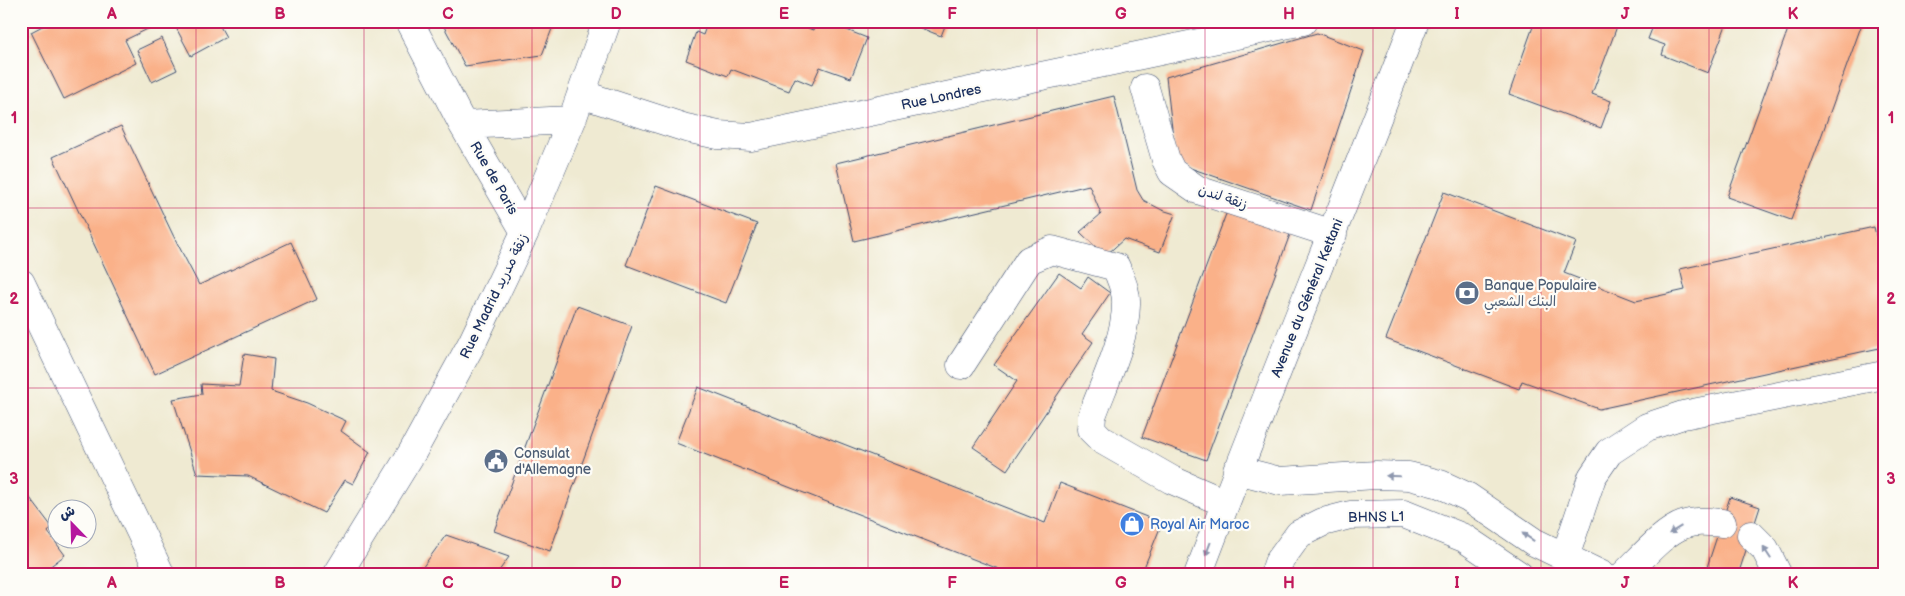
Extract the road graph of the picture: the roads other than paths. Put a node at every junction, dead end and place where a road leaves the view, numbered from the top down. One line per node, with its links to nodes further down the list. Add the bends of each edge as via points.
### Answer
1 (409, 21): 8 (street, Rue de Paris)
2 (607, 21): 6 (street, Rue Madrid زنقة مدريد)
3 (1303, 21): 6 (street, Rue Londres, via 751,137 718,135 686,128)
4 (1415, 21): 10 (street, Avenue du Général Kettani)
5 (1145, 88): 10 (street, زنقة لندن, via 1172,172 1198,190)
6 (581, 94): 7 (street, Rue Madrid زنقة مدريد)
7 (572, 120): 8 (street, Rue de Paris); 9 (street, Rue Madrid زنقة مدريد)
8 (464, 125): 9 (street, Rue de Paris)
9 (525, 232): 19 (street, Rue Madrid زنقة مدريد, via 463,360 413,451)
10 (1333, 234): 14 (street, Avenue du Général Kettani)
11 (21, 283): 20 (street)
12 (960, 365): 15 (street, via 1029,260 1052,250 1116,267 1127,304 1120,340 1092,416 1091,429 1102,440 1172,480)
13 (1884, 375): 18 (street, via 1683,415 1648,427 1609,452 1592,477)
14 (1237, 470): 15 (street, Avenue du Général Kettani); 18 (street, one-way to 14, via 1534,542 1468,497 1440,484 1409,476 1280,481)
15 (1225, 504): 22 (street, Avenue du Général Kettani, one-way to 22)
16 (1722, 523): 28 (street, one-way to 28, via 1699,521 1683,525 1670,532)
17 (1751, 535): 29 (street, one-way to 17, via 1765,549)
18 (1565, 557): 27 (street)
19 (343, 565): 21 (street, Rue Madrid زنقة مدريد)
20 (161, 575)
21 (329, 575)
22 (1198, 575)
23 (1274, 575): 26 (street, BHNS L1, via 1278,563 1299,534 1323,522 1350,515 1404,514 1464,538)
24 (1293, 575): 25 (street, via 1300,559 1327,534 1344,528 1380,524 1430,536 1479,562)
25 (1496, 575)
26 (1519, 575)
27 (1602, 575)
28 (1624, 575)
29 (1778, 575)

